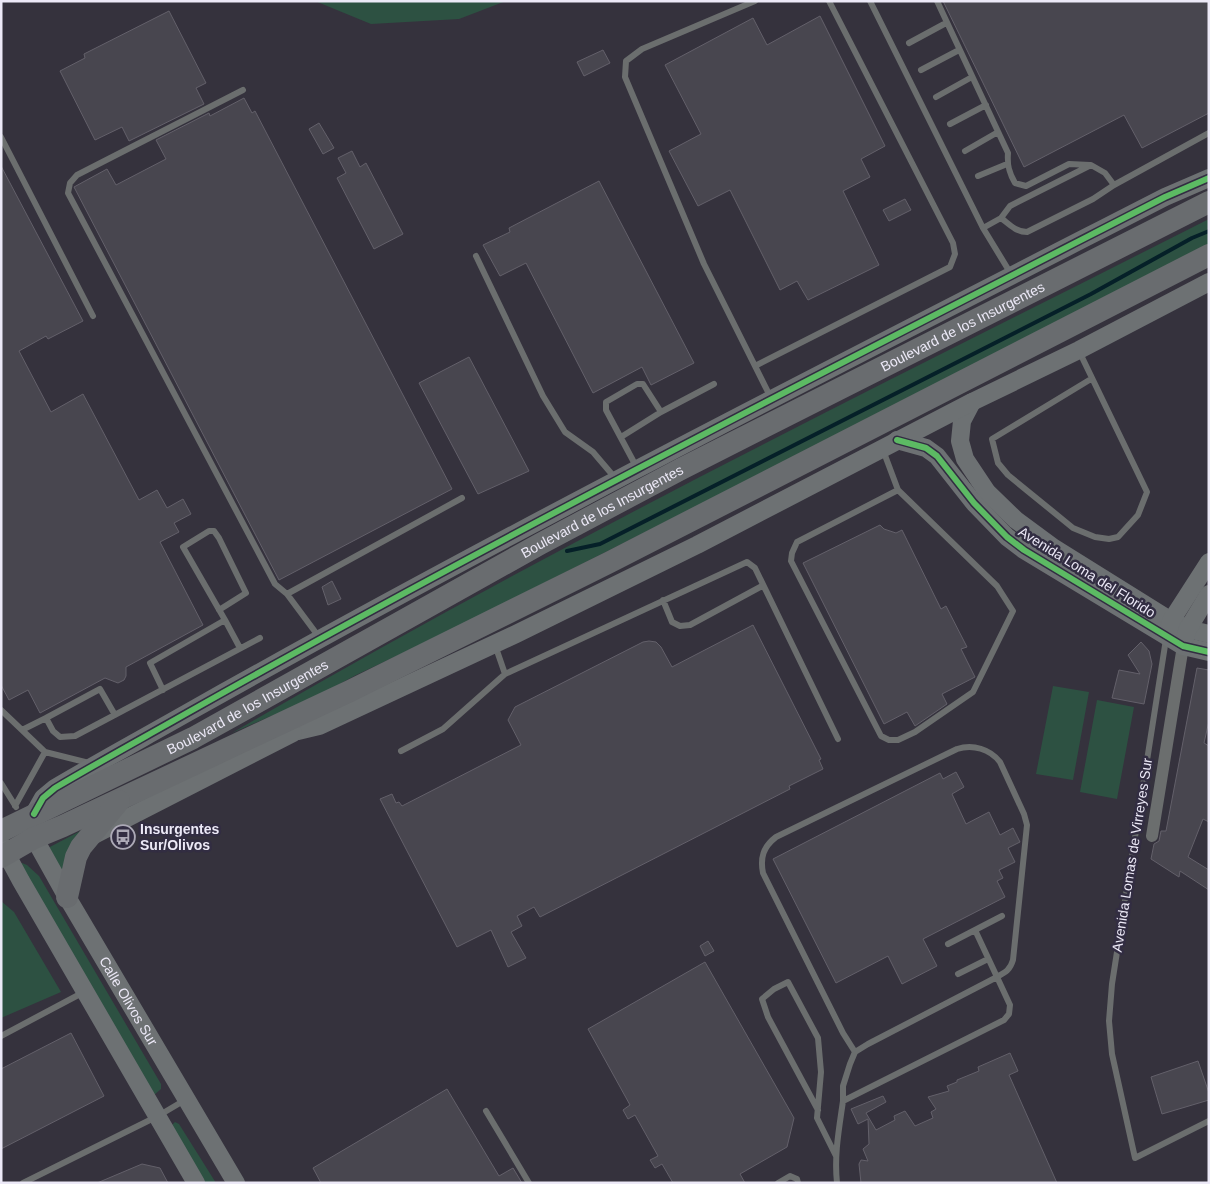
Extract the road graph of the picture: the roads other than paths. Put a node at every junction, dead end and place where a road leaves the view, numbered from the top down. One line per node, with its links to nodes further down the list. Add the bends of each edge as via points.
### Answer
1 (756, 1): 32 (lane, via 642,49 626,61 625,77 704,264)
2 (829, 1): 32 (lane, via 953,243 955,254 950,267)
3 (870, 1): 25 (lane)
4 (937, 1): 5 (lane)
5 (946, 23): 6 (lane); 7 (lane)
6 (909, 44)
7 (959, 50): 8 (lane); 9 (lane)
8 (921, 70)
9 (972, 77): 11 (lane); 12 (lane)
10 (243, 90): 47 (lane, via 77,175 70,182 68,193 275,584)
11 (936, 97)
12 (986, 105): 13 (lane); 14 (lane)
13 (950, 124)
14 (998, 132): 17 (lane); 18 (lane, via 1008,153)
15 (1209, 134): 22 (lane)
16 (1, 137): 30 (lane)
17 (965, 150)
18 (1007, 164): 19 (lane, via 1015,183 1026,186 1069,164); 20 (lane)
19 (1091, 165): 22 (lane, via 1105,173); 24 (lane, via 1010,206)
20 (978, 176)
21 (1209, 178): 28 (street, via 1165,197)
22 (1114, 185): 24 (lane, via 1027,232 1015,229)
23 (1209, 202): 75 (highway, Boulevard de los Insurgentes, via 681,469 192,738)
24 (1001, 218): 25 (lane)
25 (983, 228): 28 (lane)
26 (1209, 255): 68 (highway, Boulevard de los Insurgentes, via 610,562)
27 (476, 256): 41 (lane, via 543,396 565,432 594,452)
28 (1012, 276): 35 (street)
29 (1209, 282): 31 (street)
30 (93, 316)
31 (1079, 350): 33 (lane); 36 (street)
32 (755, 366): 35 (lane)
33 (1092, 379): 33 (lane, via 1147,492 1138,515 1118,538 1094,537 1073,528 1008,475 998,463 992,439)
34 (714, 384): 37 (lane)
35 (772, 400): 40 (street)
36 (972, 402): 39 (street); 46 (street, Avenida Loma del Florido, via 962,421 960,441 965,459 987,492 1016,520)
37 (661, 412): 38 (lane); 38 (lane, via 644,384 637,384 606,402 606,410)
38 (621, 437): 40 (lane)
39 (890, 444): 42 (lane); 46 (street, Avenida Loma del Florido, via 926,448 937,456 974,503 1007,537 1024,550); 57 (street, via 697,545)
40 (638, 469): 41 (street)
41 (616, 480): 56 (street)
42 (898, 490): 42 (lane, via 997,586 1013,611 974,692 915,732 898,740 889,740 881,736 791,561 797,542)
43 (462, 498): 47 (lane)
44 (1209, 562): 52 (street, Avenida Lomas de Virreyes Sur)
45 (762, 586): 49 (lane, via 754,568 747,562); 49 (lane, via 690,625 680,626 672,622); 69 (lane)
46 (1103, 589): 52 (street, Avenida Loma del Florido)
47 (288, 594): 56 (lane)
48 (1209, 594): 53 (street, Avenida Lomas de Virreyes Sur)
49 (664, 600): 61 (lane)
50 (219, 610): 50 (lane, via 183,547 209,531 219,538 246,593); 51 (lane)
51 (225, 620): 59 (lane); 62 (lane, via 150,663)
52 (1169, 629): 53 (street, Avenida Loma del Florido); 58 (street, Avenida Loma del Florido); 96 (lane, Avenida Lomas de Virreyes Sur, via 1112,984 1109,1021 1112,1054 1135,1158)
53 (1188, 629): 54 (street, Avenida Loma del Florido); 58 (street, Avenida Lomas de Virreyes Sur)
54 (1209, 634)
55 (260, 638): 59 (lane)
56 (319, 638): 72 (street)
57 (495, 644): 61 (lane); 67 (street, via 319,726)
58 (1183, 646): 60 (street, Avenida Loma del Florido); 77 (street, Avenida Lomas de Virreyes Sur)
59 (240, 648): 62 (lane)
60 (1209, 652)
61 (505, 674): 70 (lane, via 443,729)
62 (162, 690): 64 (lane)
63 (1, 710): 66 (lane)
64 (115, 715): 65 (lane, via 66,738 53,731); 65 (lane, via 100,688)
65 (46, 718): 66 (lane)
66 (22, 730): 71 (lane)
67 (298, 730): 68 (street); 79 (street)
68 (264, 732): 74 (highway, Boulevard de los Insurgentes)
69 (838, 739)
70 (401, 751)
71 (45, 752): 72 (lane); 75 (lane)
72 (95, 765): 75 (street, via 55,788)
73 (1, 782): 75 (lane)
74 (122, 798): 78 (highway, Boulevard de los Insurgentes); 79 (highway)
75 (24, 813): 76 (highway, Boulevard de los Insurgentes); 78 (street, Calle Olivos Sur)
76 (1, 831)
77 (1152, 836)
78 (34, 838): 80 (highway, Boulevard de los Insurgentes); 81 (street, Calle Olivos Sur)
79 (89, 838): 81 (highway, via 76,857)
80 (3, 852): 88 (street)
81 (67, 897): 91 (street, Calle Olivos Sur)
82 (1002, 916): 83 (lane)
83 (975, 930): 84 (lane); 85 (lane)
84 (948, 944)
85 (988, 958): 86 (lane); 87 (lane)
86 (958, 974)
87 (997, 977): 90 (lane); 90 (lane, via 1010,968 1012,960 1027,825 1000,762 990,752 965,746 776,837 764,849 763,873); 92 (lane, via 1010,1004 1009,1014 1004,1020)
88 (86, 992): 89 (lane); 95 (street)
89 (1, 1036)
90 (856, 1052): 92 (lane, via 844,1086)
91 (186, 1099): 95 (lane); 100 (street, Calle Olivos Sur)
92 (843, 1101): 97 (lane)
93 (818, 1110): 93 (lane, via 821,1072 818,1038 788,982 762,999 768,1017); 97 (lane, via 817,1118)
94 (486, 1111): 101 (lane)
95 (158, 1116): 98 (lane); 99 (street)
96 (1209, 1121)
97 (836, 1156): 104 (lane)
98 (24, 1183)
99 (196, 1183)
100 (236, 1183)
101 (529, 1183)
102 (778, 1183): 103 (lane, via 790,1176)
103 (798, 1183)
104 (837, 1183)

